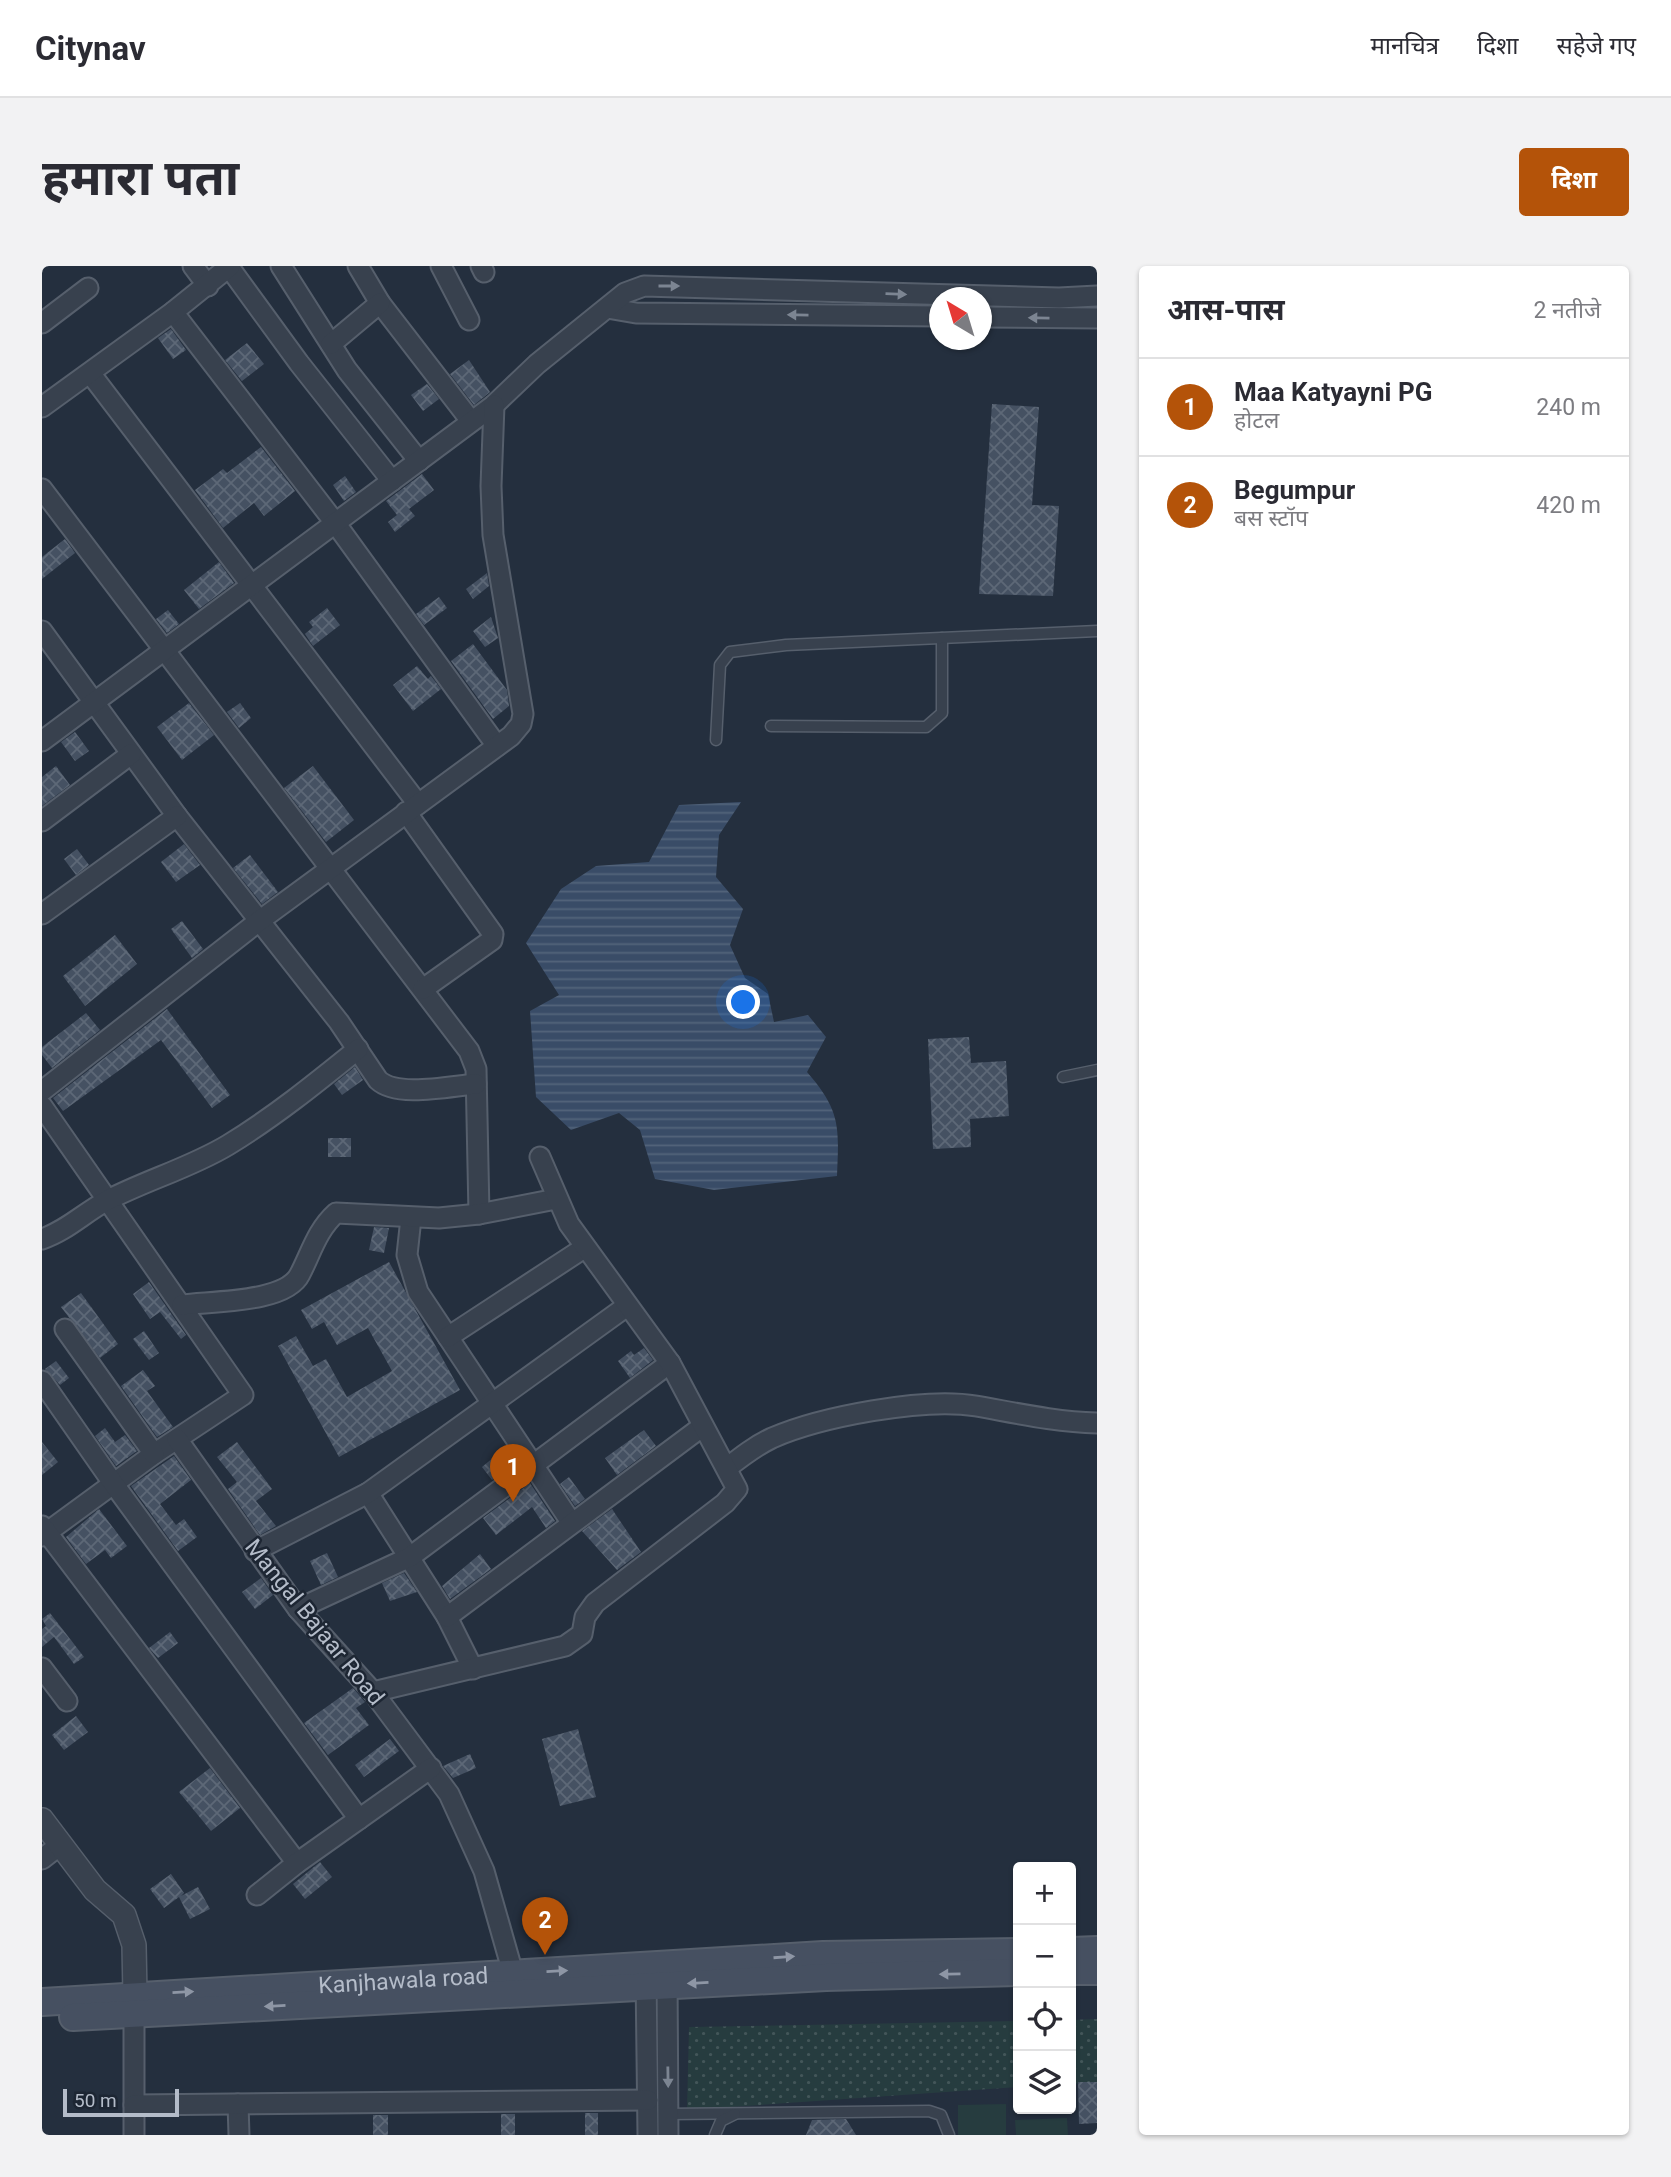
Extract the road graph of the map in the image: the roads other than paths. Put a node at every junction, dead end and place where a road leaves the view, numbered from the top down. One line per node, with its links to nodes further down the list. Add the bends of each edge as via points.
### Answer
1 (193, 266): 6 (street)
2 (229, 266): 6 (street); 23 (street)
3 (281, 266): 17 (street)
4 (358, 266): 9 (street)
5 (440, 266): 15 (street)
6 (208, 286): 11 (street)
7 (89, 288): 16 (street)
8 (1097, 296): 10 (street, one-way to 8, via 625,293 645,286)
9 (380, 303): 17 (street); 21 (street)
10 (607, 308): 12 (street, one-way to 10, via 636,313); 19 (street)
11 (173, 312): 18 (street); 25 (street)
12 (929, 316)
13 (992, 317): 14 (street, one-way to 13)
14 (1097, 318)
15 (469, 320)
16 (42, 323)
17 (331, 344): 22 (street)
18 (90, 373): 20 (street); 26 (street)
19 (494, 405): 21 (street); 35 (street, via 493,535 523,715 521,724)
20 (42, 407)
21 (471, 421): 22 (street)
22 (419, 461): 23 (street)
23 (392, 481): 25 (street)
24 (45, 500): 30 (street)
25 (335, 524): 26 (street); 35 (street)
26 (251, 586): 30 (street); 37 (street)
27 (42, 631): 31 (street)
28 (1097, 631): 29 (lane)
29 (942, 638): 32 (lane, via 942,713 926,727); 33 (lane, via 730,652 720,665)
30 (163, 652): 31 (street); 40 (street)
31 (95, 703): 34 (street); 36 (street)
32 (771, 726)
33 (716, 740)
34 (42, 741)
35 (497, 746): 37 (street)
36 (131, 754): 38 (street); 39 (street)
37 (412, 808): 40 (street); 43 (street, via 493,934 492,940)
38 (177, 816): 41 (street); 42 (street)
39 (42, 821)
40 (330, 869): 42 (street); 43 (street)
41 (42, 914)
42 (259, 921): 44 (street); 48 (street)
43 (423, 989): 47 (street, via 470,1051)
44 (358, 1049): 47 (street, via 378,1080 391,1089); 52 (street, via 228,1145)
45 (1097, 1070): 46 (lane)
46 (1063, 1077)
47 (476, 1084): 53 (street)
48 (42, 1091)
49 (42, 1106): 52 (street)
50 (540, 1157): 51 (street)
51 (556, 1199): 53 (street); 56 (street)
52 (107, 1201): 55 (street); 57 (street)
53 (479, 1214): 54 (street)
54 (411, 1218): 57 (street, via 336,1213 320,1232 299,1277 284,1292); 60 (street, via 407,1255 412,1277)
55 (42, 1239)
56 (584, 1248): 58 (street); 60 (street)
57 (182, 1305): 66 (street, via 243,1395)
58 (627, 1306): 61 (street); 63 (street)
59 (65, 1329): 67 (street)
60 (448, 1337): 63 (street)
61 (670, 1363): 65 (street); 68 (street)
62 (42, 1381): 70 (street)
63 (492, 1404): 68 (street); 71 (street)
64 (1097, 1423): 69 (street, via 1031,1418 964,1405 904,1407 772,1438)
65 (703, 1426): 69 (street); 72 (street)
66 (177, 1439): 67 (street); 74 (street, Mangal Bajaar Road)
67 (155, 1454): 70 (street)
68 (531, 1465): 72 (street); 75 (street)
69 (727, 1468): 79 (street, via 736,1483 733,1497 595,1603 576,1641)
70 (113, 1483): 73 (street); 83 (street)
71 (368, 1493): 74 (street); 75 (street)
72 (571, 1522): 77 (street)
73 (44, 1531): 87 (street)
74 (255, 1552): 76 (street, Mangal Bajaar Road)
75 (410, 1557): 76 (street); 77 (street)
76 (299, 1609): 80 (street, Mangal Bajaar Road)
77 (447, 1617): 79 (street)
78 (42, 1668): 81 (street)
79 (473, 1669): 80 (street)
80 (373, 1692): 82 (street, Mangal Bajaar Road)
81 (67, 1701)
82 (431, 1768): 83 (street); 95 (street, Mangal Bajaar Road, via 476,1851)
83 (359, 1819): 87 (street)
84 (42, 1820): 85 (street)
85 (61, 1845): 86 (street); 98 (street, via 95,1890 124,1915 134,1945)
86 (42, 1859)
87 (297, 1863): 88 (street)
88 (257, 1895)
89 (1097, 1950): 90 (main road)
90 (1076, 1951)
91 (1013, 1952): 96 (main road, Kanjhawala road, one-way to 91, via 823,1955)
92 (1076, 1971): 93 (main road)
93 (1097, 1971)
94 (1013, 1972): 96 (main road, Kanjhawala road, one-way to 96)
95 (513, 1973): 96 (main road, Kanjhawala road, one-way to 96); 98 (main road, Kanjhawala road, one-way to 95)
96 (657, 1975): 98 (main road, Kanjhawala road, one-way to 98); 100 (street); 104 (street, one-way to 104)
97 (42, 2002): 98 (main road, Kanjhawala road)
98 (134, 2005): 99 (main road, Kanjhawala road); 102 (street)
99 (42, 2018)
100 (648, 2100): 101 (street); 107 (street)
101 (238, 2104): 102 (street); 106 (street)
102 (134, 2105): 105 (street)
103 (739, 2112): 104 (lane); 109 (lane, via 721,2121); 110 (lane, via 929,2111 941,2115)
104 (668, 2115): 108 (street)
105 (134, 2135)
106 (239, 2135)
107 (648, 2135)
108 (668, 2135)
109 (716, 2135)
110 (949, 2135)

